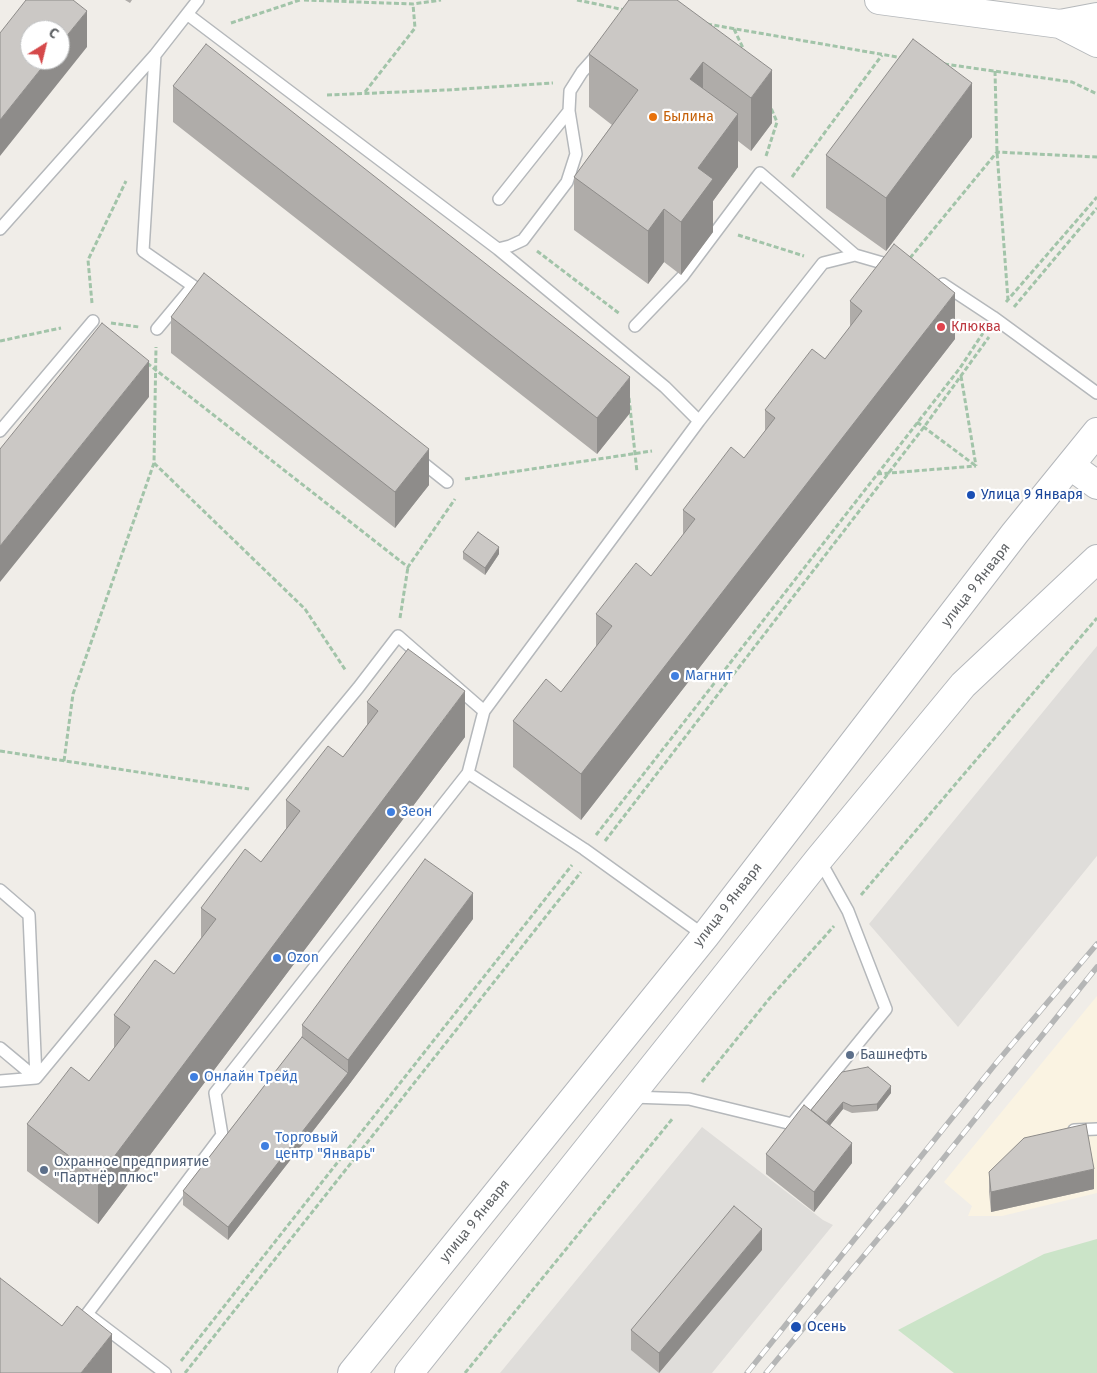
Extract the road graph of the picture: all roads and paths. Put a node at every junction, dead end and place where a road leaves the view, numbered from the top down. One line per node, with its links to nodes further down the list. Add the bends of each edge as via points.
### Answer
1 (198, 0): 9 (lane)
2 (300, 0): 14 (path)
3 (304, 0): 7 (path)
4 (441, 0): 7 (path)
5 (577, 0): 8 (path)
6 (879, 0): 12 (main road)
7 (413, 4): 24 (path, via 415,28)
8 (628, 11)
9 (187, 14): 14 (lane); 18 (lane)
10 (1097, 17): 12 (main road)
11 (704, 24): 13 (path)
12 (1060, 24): 15 (main road)
13 (733, 28): 17 (path); 19 (path)
14 (209, 31): 26 (lane)
15 (1097, 43)
16 (606, 46): 23 (lane)
17 (745, 54)
18 (154, 55): 38 (lane); 45 (lane, via 143,251)
19 (883, 55): 20 (path); 33 (path)
20 (911, 59)
21 (939, 63): 22 (path)
22 (995, 71): 25 (path, via 1072,82); 29 (path)
23 (576, 81): 24 (path); 28 (lane, via 570,91)
24 (365, 93): 26 (path)
25 (1097, 94)
26 (297, 97): 40 (lane)
27 (769, 105): 31 (path, via 777,122)
28 (569, 111): 35 (lane); 39 (lane, via 576,154 567,182)
29 (997, 152): 30 (path); 43 (path); 46 (path)
30 (1097, 157)
31 (760, 173): 33 (lane); 37 (lane)
32 (127, 179): 49 (path, via 88,260)
33 (781, 191): 41 (lane)
34 (1097, 196): 46 (path)
35 (498, 198)
36 (1097, 208): 48 (path)
37 (719, 228): 42 (path); 50 (lane, via 682,277)
38 (0, 229)
39 (523, 240): 40 (lane); 50 (path)
40 (498, 249): 52 (lane)
41 (855, 255): 42 (lane); 43 (lane)
42 (823, 263): 58 (lane)
43 (902, 268)
44 (931, 276): 48 (lane)
45 (193, 286): 47 (lane); 51 (lane)
46 (1008, 300): 48 (path)
47 (216, 302)
48 (997, 320): 56 (path); 57 (lane)
49 (94, 321): 61 (lane)
50 (636, 326)
51 (157, 329): 55 (path)
52 (625, 354): 58 (lane); 65 (path)
53 (140, 358): 55 (path)
54 (960, 368): 56 (path)
55 (156, 370): 66 (path); 78 (path)
56 (961, 376): 60 (path); 67 (path)
57 (1097, 393)
58 (699, 421): 63 (lane)
59 (917, 422): 60 (path)
60 (924, 427): 67 (path); 69 (path)
61 (0, 431)
62 (1097, 432): 68 (main road, улица 9 Января)
63 (678, 449): 65 (path); 76 (lane)
64 (408, 452): 72 (lane)
65 (634, 452): 71 (path); 76 (path)
66 (154, 463): 81 (path, via 305,609); 84 (path, via 73,694)
67 (976, 466): 69 (path)
68 (1071, 466): 73 (main road); 91 (main road, улица 9 Января)
69 (888, 473): 70 (path); 87 (path)
70 (877, 474)
71 (470, 478): 72 (path); 74 (path)
72 (447, 482)
73 (1097, 485)
74 (465, 486)
75 (459, 494): 78 (path)
76 (640, 500): 82 (lane)
77 (1097, 559): 88 (main road, via 962,685)
78 (408, 567): 80 (path)
79 (1097, 618): 90 (path)
80 (398, 636): 81 (lane); 82 (lane)
81 (358, 688): 86 (lane)
82 (484, 711): 85 (lane)
83 (0, 751): 84 (path)
84 (64, 761): 86 (path)
85 (468, 773): 87 (lane); 99 (lane, via 215,1093 222,1135)
86 (271, 793): 93 (lane)
87 (594, 856): 91 (lane); 102 (path)
88 (819, 860): 90 (lane); 95 (main road)
89 (0, 890): 93 (lane, via 29,916)
90 (848, 911): 96 (path, via 769,999); 96 (lane, via 886,1009 792,1124)
91 (705, 936): 103 (main road, улица 9 Января)
92 (0, 1048): 93 (lane)
93 (36, 1078): 94 (lane)
94 (0, 1081)
95 (630, 1097): 96 (lane); 104 (main road)
96 (689, 1099): 105 (path)
97 (1097, 1129): 98 (lane)
98 (1061, 1131)
99 (87, 1314): 100 (lane); 101 (lane)
100 (67, 1327)
101 (165, 1373)
102 (184, 1373)
103 (352, 1373)
104 (409, 1373)
105 (465, 1373)

